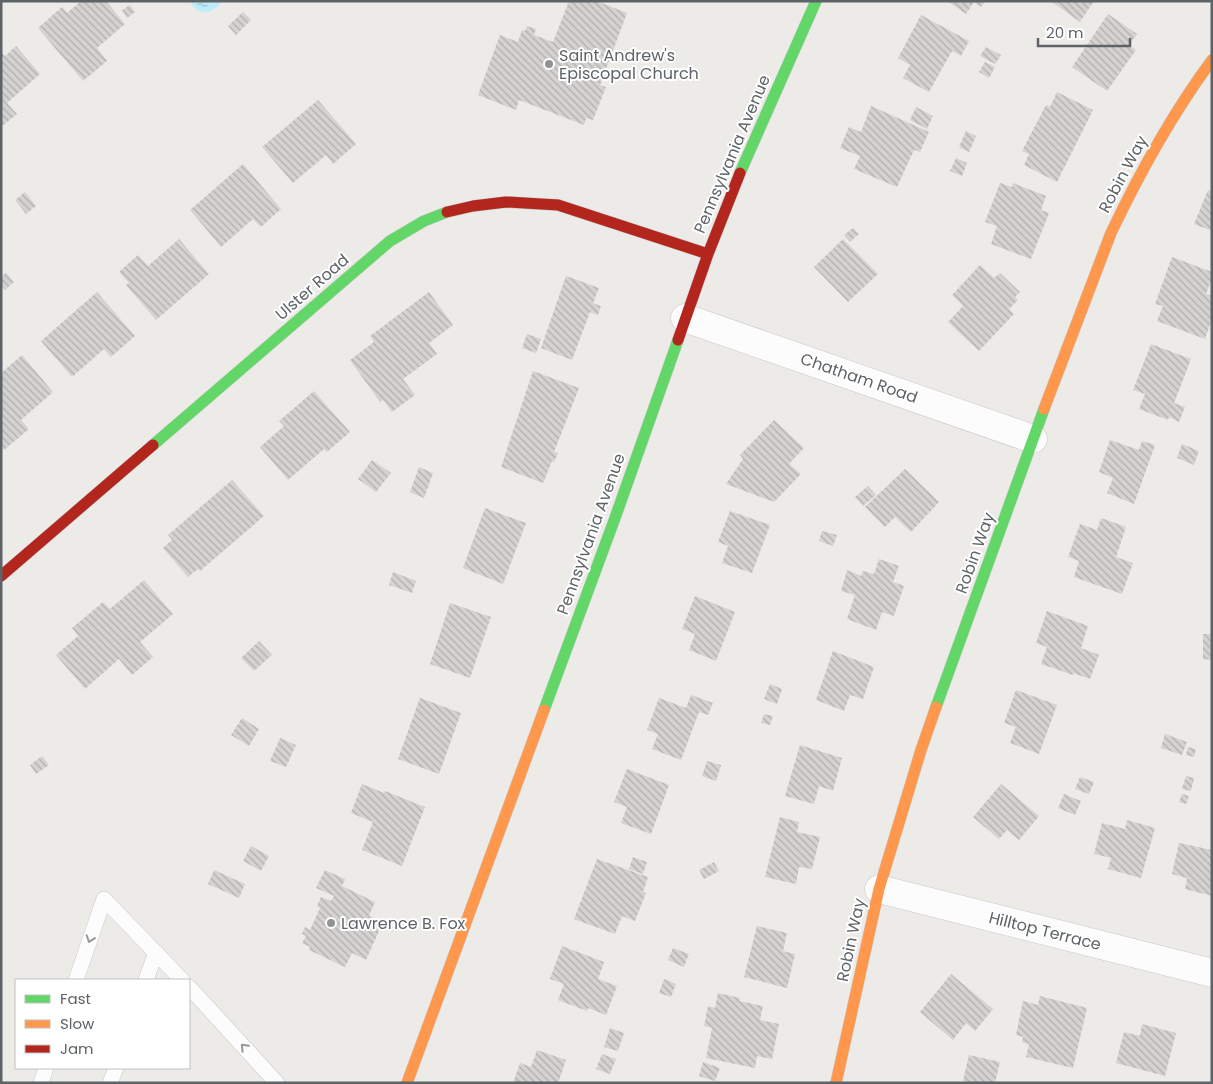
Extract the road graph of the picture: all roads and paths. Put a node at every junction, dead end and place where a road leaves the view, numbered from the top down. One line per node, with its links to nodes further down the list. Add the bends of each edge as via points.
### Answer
1 (816, 1): 3 (street, Pennsylvania Avenue, via 738,177)
2 (1212, 60): 5 (street, Robin Way, via 1157,144 1118,218)
3 (708, 254): 4 (street, Pennsylvania Avenue); 6 (street, Ulster Road, via 558,205 536,202 497,202 459,208 423,222 390,241)
4 (684, 318): 5 (street, Chatham Road); 19 (street, Pennsylvania Avenue, via 615,518)
5 (1033, 439): 7 (street, Robin Way, via 921,750)
6 (1, 576)
7 (879, 889): 9 (street, Hilltop Terrace); 20 (street, Robin Way)
8 (156, 952): 10 (lane, one-way to 10, via 104,899); 11 (lane); 12 (lane)
9 (1212, 973)
10 (76, 979)
11 (146, 979)
12 (181, 979)
13 (190, 988): 18 (lane, one-way to 13)
14 (46, 1069): 16 (lane)
15 (116, 1069): 17 (lane)
16 (40, 1083)
17 (110, 1083)
18 (278, 1083)
19 (407, 1083)
20 (836, 1083)

